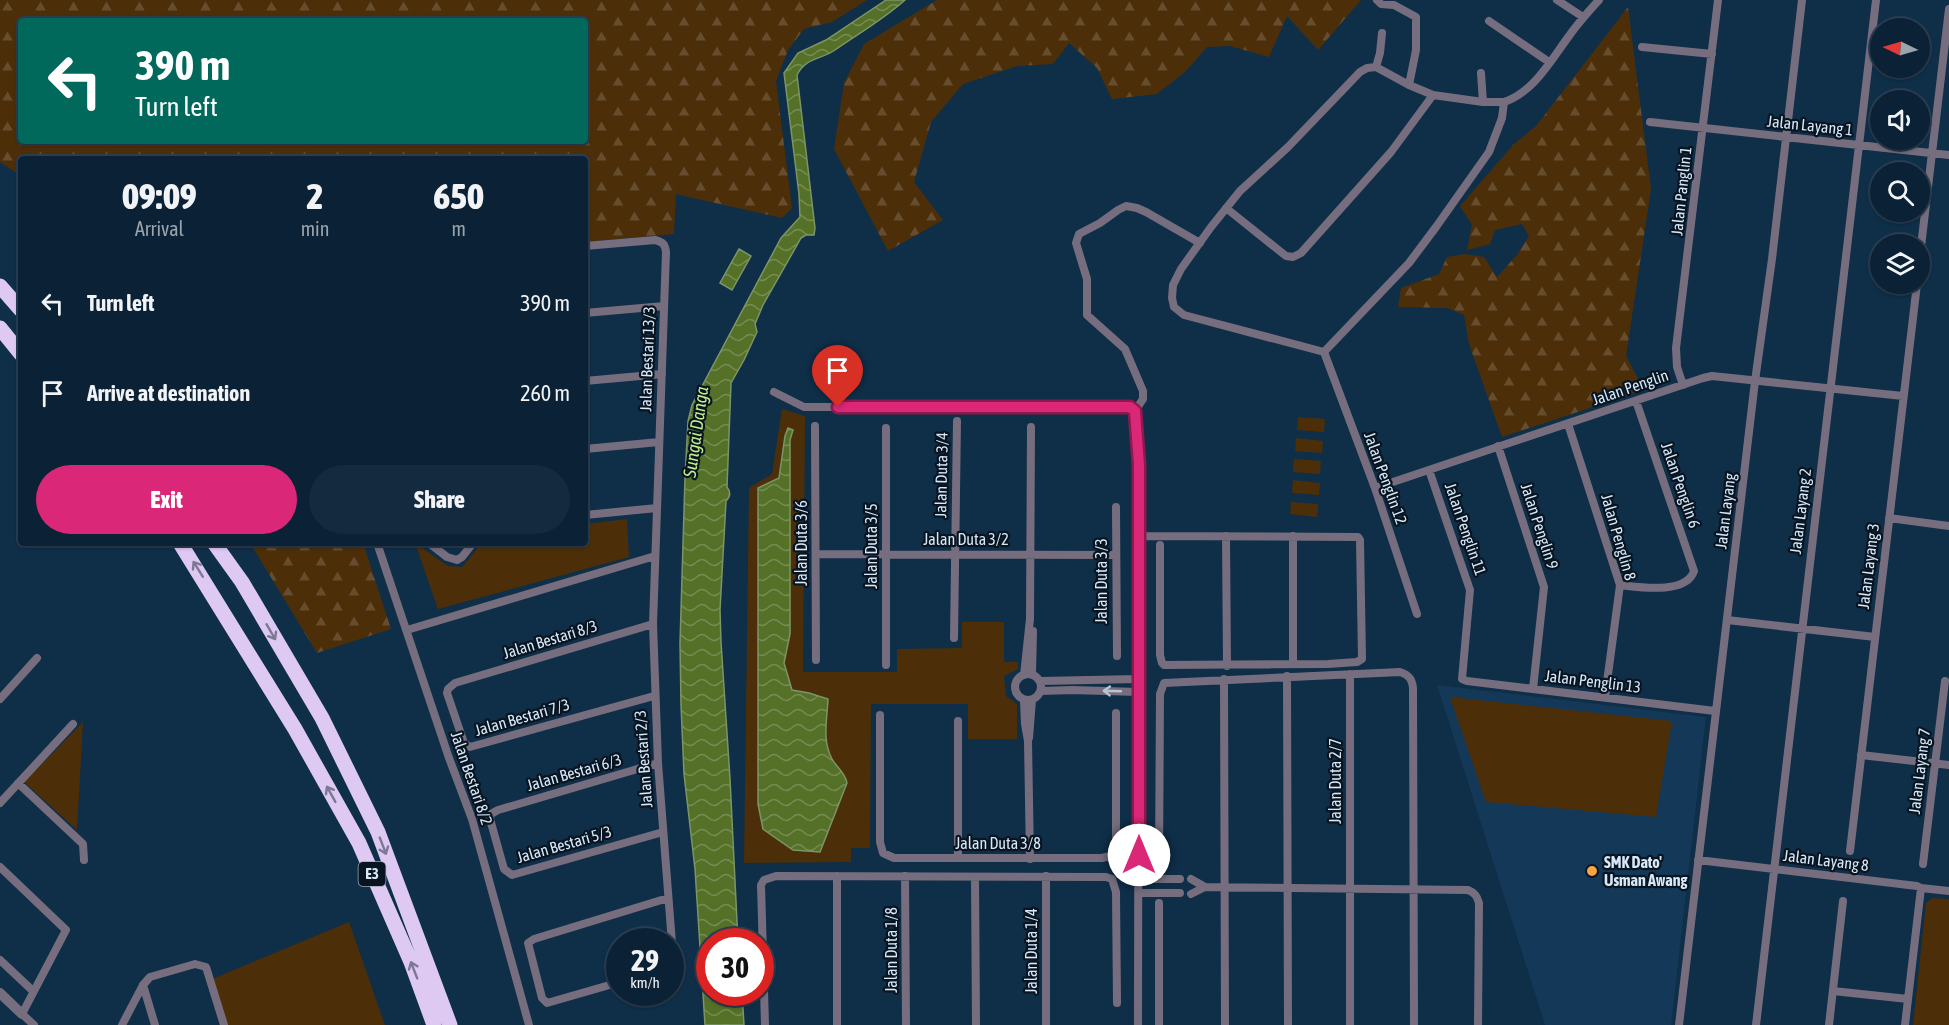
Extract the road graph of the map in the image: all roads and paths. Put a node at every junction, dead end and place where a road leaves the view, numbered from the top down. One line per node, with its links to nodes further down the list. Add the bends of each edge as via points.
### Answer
1 (1377, 0): 16 (street, via 1416,17 1416,50)
2 (1557, 0): 8 (street)
3 (1599, 0): 8 (street)
4 (1718, 0): 12 (street, Jalan Panglin 1)
5 (1802, 0): 22 (street, Jalan Layang)
6 (1876, 0): 23 (street, Jalan Layang 2)
7 (1949, 9): 24 (street)
8 (1583, 17): 13 (street)
9 (1489, 21): 13 (street)
10 (1382, 33): 14 (street)
11 (1642, 47): 12 (street)
12 (1712, 54): 21 (street, Jalan Panglin 1)
13 (1549, 63): 19 (street, via 1530,87)
14 (1376, 67): 16 (street); 26 (street, via 1360,72)
15 (1481, 73): 18 (street)
16 (1409, 85): 17 (street)
17 (1433, 95): 18 (street); 26 (street, via 1391,152 1301,253 1286,256)
18 (1483, 102): 19 (street)
19 (1504, 102): 37 (street, via 1489,152 1436,227 1409,262)
20 (1650, 122): 21 (street, Jalan Layang 1)
21 (1703, 128): 22 (street, Jalan Layang 1); 41 (street, Jalan Panglin 1, via 1676,348)
22 (1785, 137): 23 (street, Jalan Layang 1); 40 (street, Jalan Layang)
23 (1859, 146): 24 (street, Jalan Layang 1); 42 (street, Jalan Layang 2)
24 (1932, 153): 25 (street, Jalan Layang 1); 27 (street)
25 (1949, 155)
26 (1226, 208): 28 (street)
27 (1922, 234)
28 (1200, 243): 37 (street, via 1173,285 1174,307 1185,315); 46 (street, via 1146,212 1126,206 1077,237 1088,283 1087,315 1125,349 1143,394 1142,403)
29 (588, 246): 33 (street, Jalan Bestari 13/3, via 661,241 666,245)
30 (0, 286): 32 (highway)
31 (1916, 294): 44 (street, Jalan Layang 3)
32 (18, 306)
33 (664, 306): 34 (street); 38 (street, Jalan Bestari 13/3)
34 (588, 313)
35 (0, 328): 36 (highway)
36 (18, 350)
37 (1324, 352): 56 (street, Jalan Penglin 12)
38 (662, 374): 39 (street); 52 (street, Jalan Bestari 13/3)
39 (588, 381)
40 (1755, 381): 41 (street, Jalan Penglin, via 1712,376); 42 (street, Jalan Penglin); 79 (street, Jalan Layang)
41 (1683, 385): 45 (street, Jalan Penglin)
42 (1829, 388): 44 (street, Jalan Penglin); 81 (street, Jalan Layang 2)
43 (774, 392): 46 (street, via 804,407)
44 (1904, 396): 60 (street, Jalan Layang 3)
45 (1636, 401): 48 (street, Jalan Penglin); 77 (street, Jalan Penglin 6, via 1694,571 1686,581 1662,589)
46 (1132, 409): 62 (street, via 1139,465)
47 (957, 421): 73 (street, Jalan Duta 3/4)
48 (1568, 424): 53 (street, Jalan Penglin); 77 (street, Jalan Penglin 8)
49 (815, 426): 71 (street, Jalan Duta 3/6)
50 (1031, 427): 74 (street)
51 (886, 428): 72 (street, Jalan Duta 3/5)
52 (659, 442): 54 (street); 58 (street, Jalan Bestari 13/3)
53 (1498, 446): 55 (street, Jalan Penglin); 100 (street, Jalan Penglin 9, via 1544,587)
54 (588, 449)
55 (1429, 470): 56 (street, Jalan Penglin); 97 (street, Jalan Penglin 11, via 1470,590 1461,671 1462,679)
56 (1375, 488): 78 (street, Jalan Penglin 12)
57 (1116, 507): 75 (street, Jalan Duta 3/3)
58 (657, 508): 59 (street); 76 (street, Jalan Bestari 13/3)
59 (588, 515)
60 (1889, 518): 61 (street); 83 (street, Jalan Layang 3)
61 (1949, 526)
62 (1138, 536): 63 (street); 94 (street)
63 (1226, 536): 64 (street); 90 (street)
64 (1293, 536): 88 (street); 88 (street, via 1355,536 1360,540 1362,655 1357,662)
65 (1160, 544): 90 (street, via 1162,663)
66 (182, 546): 163 (highway, E3, one-way to 66, via 411,962 358,843 295,729)
67 (216, 546): 164 (highway, E3, one-way to 164, via 242,582 322,718 378,832)
68 (378, 546): 82 (street, Jalan Bestari 8/2)
69 (433, 546): 70 (street, via 457,560)
70 (471, 546)
71 (816, 554): 72 (street, Jalan Duta 3/2); 87 (street, Jalan Duta 3/6)
72 (886, 554): 73 (street, Jalan Duta 3/2); 89 (street, Jalan Duta 3/5)
73 (955, 554): 74 (street, Jalan Duta 3/2); 84 (street, Jalan Duta 3/4)
74 (1030, 555): 75 (street, Jalan Duta 3/2); 91 (street)
75 (1116, 555): 85 (street, Jalan Duta 3/3)
76 (655, 556): 80 (street, Jalan Bestari 2/3); 82 (street)
77 (1620, 585): 104 (street, Jalan Penglin 8)
78 (1417, 614)
79 (1726, 620): 81 (street); 107 (street, Jalan Layang)
80 (653, 624): 99 (street, Jalan Bestari 8/3); 103 (street, Jalan Bestari 2/3)
81 (1801, 629): 83 (street); 128 (street, Jalan Layang 2)
82 (407, 630): 165 (street, Jalan Bestari 8/2, via 472,819)
83 (1875, 637): 112 (street, Jalan Layang 3)
84 (954, 638)
85 (1116, 656)
86 (37, 658): 105 (street)
87 (816, 660)
88 (1293, 664): 90 (street)
89 (886, 665)
90 (1227, 666)
91 (1028, 674): 96 (street); 106 (street, via 1017,681 1016,689 1020,697)
92 (1350, 674): 93 (street); 139 (street, Jalan Duta 2/7); 141 (street, via 1400,672 1413,682)
93 (1287, 676): 95 (street); 138 (street)
94 (1138, 679): 96 (street); 102 (street)
95 (1224, 679): 126 (street, via 1168,682 1160,689); 137 (street)
96 (1040, 681): 101 (street)
97 (1467, 681): 100 (street, Jalan Penglin 13)
98 (1945, 681): 113 (street, Jalan Layang 7)
99 (455, 683): 103 (street, Jalan Bestari 7/3, via 448,689 448,698 464,743 470,747)
100 (1533, 689): 104 (street, Jalan Penglin 13)
101 (1041, 691): 102 (street, one-way to 101); 106 (street, via 1038,697)
102 (1138, 692): 133 (street)
103 (654, 696): 114 (street, Jalan Bestari 2/3)
104 (1605, 697): 107 (street, Jalan Penglin 13)
105 (0, 699)
106 (1028, 700): 122 (street, via 1024,724 1028,741)
107 (1715, 711): 124 (street, Jalan Layang)
108 (1116, 713): 122 (street, Jalan Duta 3/8, via 1114,855)
109 (880, 715): 121 (street, Jalan Duta 3/8, via 883,853 894,858)
110 (958, 722): 121 (street)
111 (73, 724): 116 (street)
112 (1861, 755): 113 (street); 120 (street, Jalan Layang 3)
113 (1935, 763): 115 (street); 125 (street, Jalan Layang 7)
114 (658, 764): 118 (street, Jalan Bestari 6/3); 119 (street, Jalan Bestari 2/3)
115 (1949, 765)
116 (18, 783): 117 (street); 123 (street, via 82,844)
117 (0, 802)
118 (498, 810): 119 (street, Jalan Bestari 5/3, via 491,814 490,824 504,868 512,875)
119 (663, 832): 146 (street, Jalan Bestari 2/3)
120 (1850, 851)
121 (958, 858): 122 (street, Jalan Duta 3/8)
122 (1030, 859)
123 (84, 860)
124 (1698, 860): 128 (street, Jalan Layang 8); 178 (street, Jalan Layang)
125 (1923, 864)
126 (1159, 865)
127 (0, 867): 153 (street, via 66,930)
128 (1773, 869): 140 (street, Jalan Layang 8); 179 (street, Jalan Layang 2)
129 (837, 876): 130 (street); 166 (street, via 776,876 761,885); 167 (street)
130 (905, 876): 132 (street); 168 (street, Jalan Duta 1/8)
131 (1046, 876): 132 (street); 157 (street, via 1112,879 1116,892); 170 (street, Jalan Duta 1/4)
132 (975, 877): 169 (street)
133 (1139, 879): 134 (street); 143 (street)
134 (1180, 879)
135 (1191, 879): 136 (street)
136 (1205, 887): 137 (street); 145 (street)
137 (1224, 887): 138 (street); 173 (street)
138 (1288, 888): 139 (street); 174 (street)
139 (1350, 888): 141 (street); 175 (street, Jalan Duta 2/7)
140 (1921, 888): 142 (street, Jalan Layang 8); 156 (street)
141 (1414, 889): 176 (street); 177 (street, via 1468,890 1478,898)
142 (1949, 891)
143 (1138, 893): 144 (street); 171 (street)
144 (1180, 893)
145 (1191, 894)
146 (668, 898): 149 (street, Jalan Bestari 2/3); 152 (street, via 528,943 542,998 547,1003)
147 (1844, 901): 154 (street)
148 (1159, 903): 172 (street)
149 (671, 928)
150 (0, 960): 153 (street)
151 (143, 985): 160 (street); 161 (street); 162 (street, via 160,974 195,964 206,967)
152 (606, 986)
153 (33, 990): 158 (street)
154 (1833, 991): 156 (street); 180 (street)
155 (0, 993): 158 (street)
156 (1908, 999): 181 (street)
157 (1117, 1003)
158 (22, 1014): 159 (street)
159 (34, 1025)
160 (122, 1025)
161 (155, 1025)
162 (224, 1025)
163 (434, 1025)
164 (450, 1025)
165 (529, 1025)
166 (765, 1025)
167 (837, 1025)
168 (906, 1025)
169 (976, 1025)
170 (1046, 1025)
171 (1138, 1025)
172 (1160, 1025)
173 (1224, 1025)
174 (1288, 1025)
175 (1350, 1025)
176 (1414, 1025)
177 (1478, 1025)
178 (1679, 1025)
179 (1756, 1025)
180 (1829, 1025)
181 (1905, 1025)

